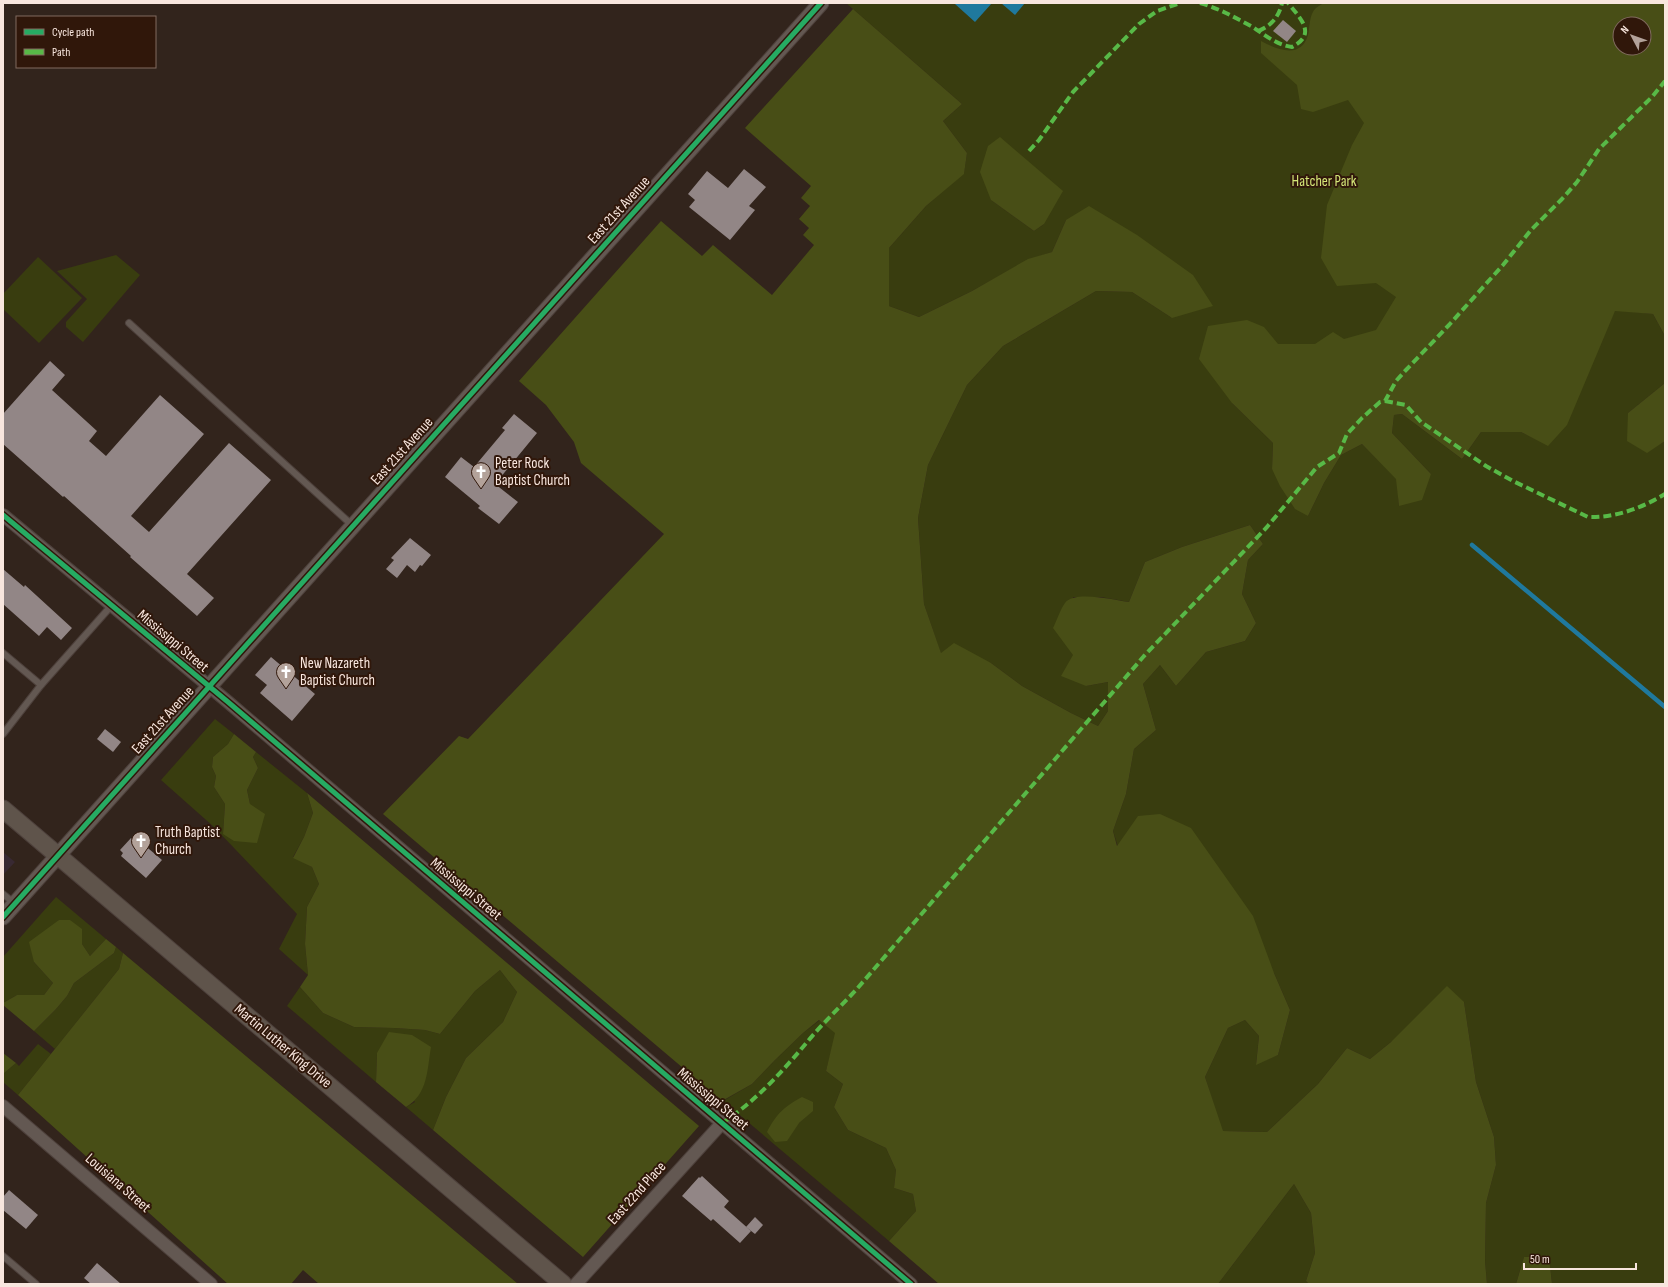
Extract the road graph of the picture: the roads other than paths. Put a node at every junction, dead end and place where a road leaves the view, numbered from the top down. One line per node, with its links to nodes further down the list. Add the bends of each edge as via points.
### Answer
1 (821, 3): 4 (street, East 21st Avenue)
2 (129, 323): 4 (lane)
3 (3, 515): 5 (street, Mississippi Street)
4 (352, 526): 8 (street, East 21st Avenue)
5 (112, 605): 7 (lane); 8 (street, Mississippi Street)
6 (3, 653): 7 (lane)
7 (41, 686): 9 (lane)
8 (209, 686): 11 (street, East 21st Avenue); 15 (street, Mississippi Street)
9 (3, 734)
10 (3, 809): 11 (main road, Martin Luther King Drive)
11 (58, 855): 12 (street, East 21st Avenue); 19 (main road, Martin Luther King Drive)
12 (9, 899): 13 (street, East 21st Avenue)
13 (3, 917)
14 (3, 1106): 18 (street, Louisiana Street)
15 (722, 1123): 20 (street, East 22nd Place); 21 (street, Mississippi Street)
16 (3, 1256): 17 (lane)
17 (36, 1284)
18 (211, 1284)
19 (563, 1284)
20 (576, 1284)
21 (911, 1284)

